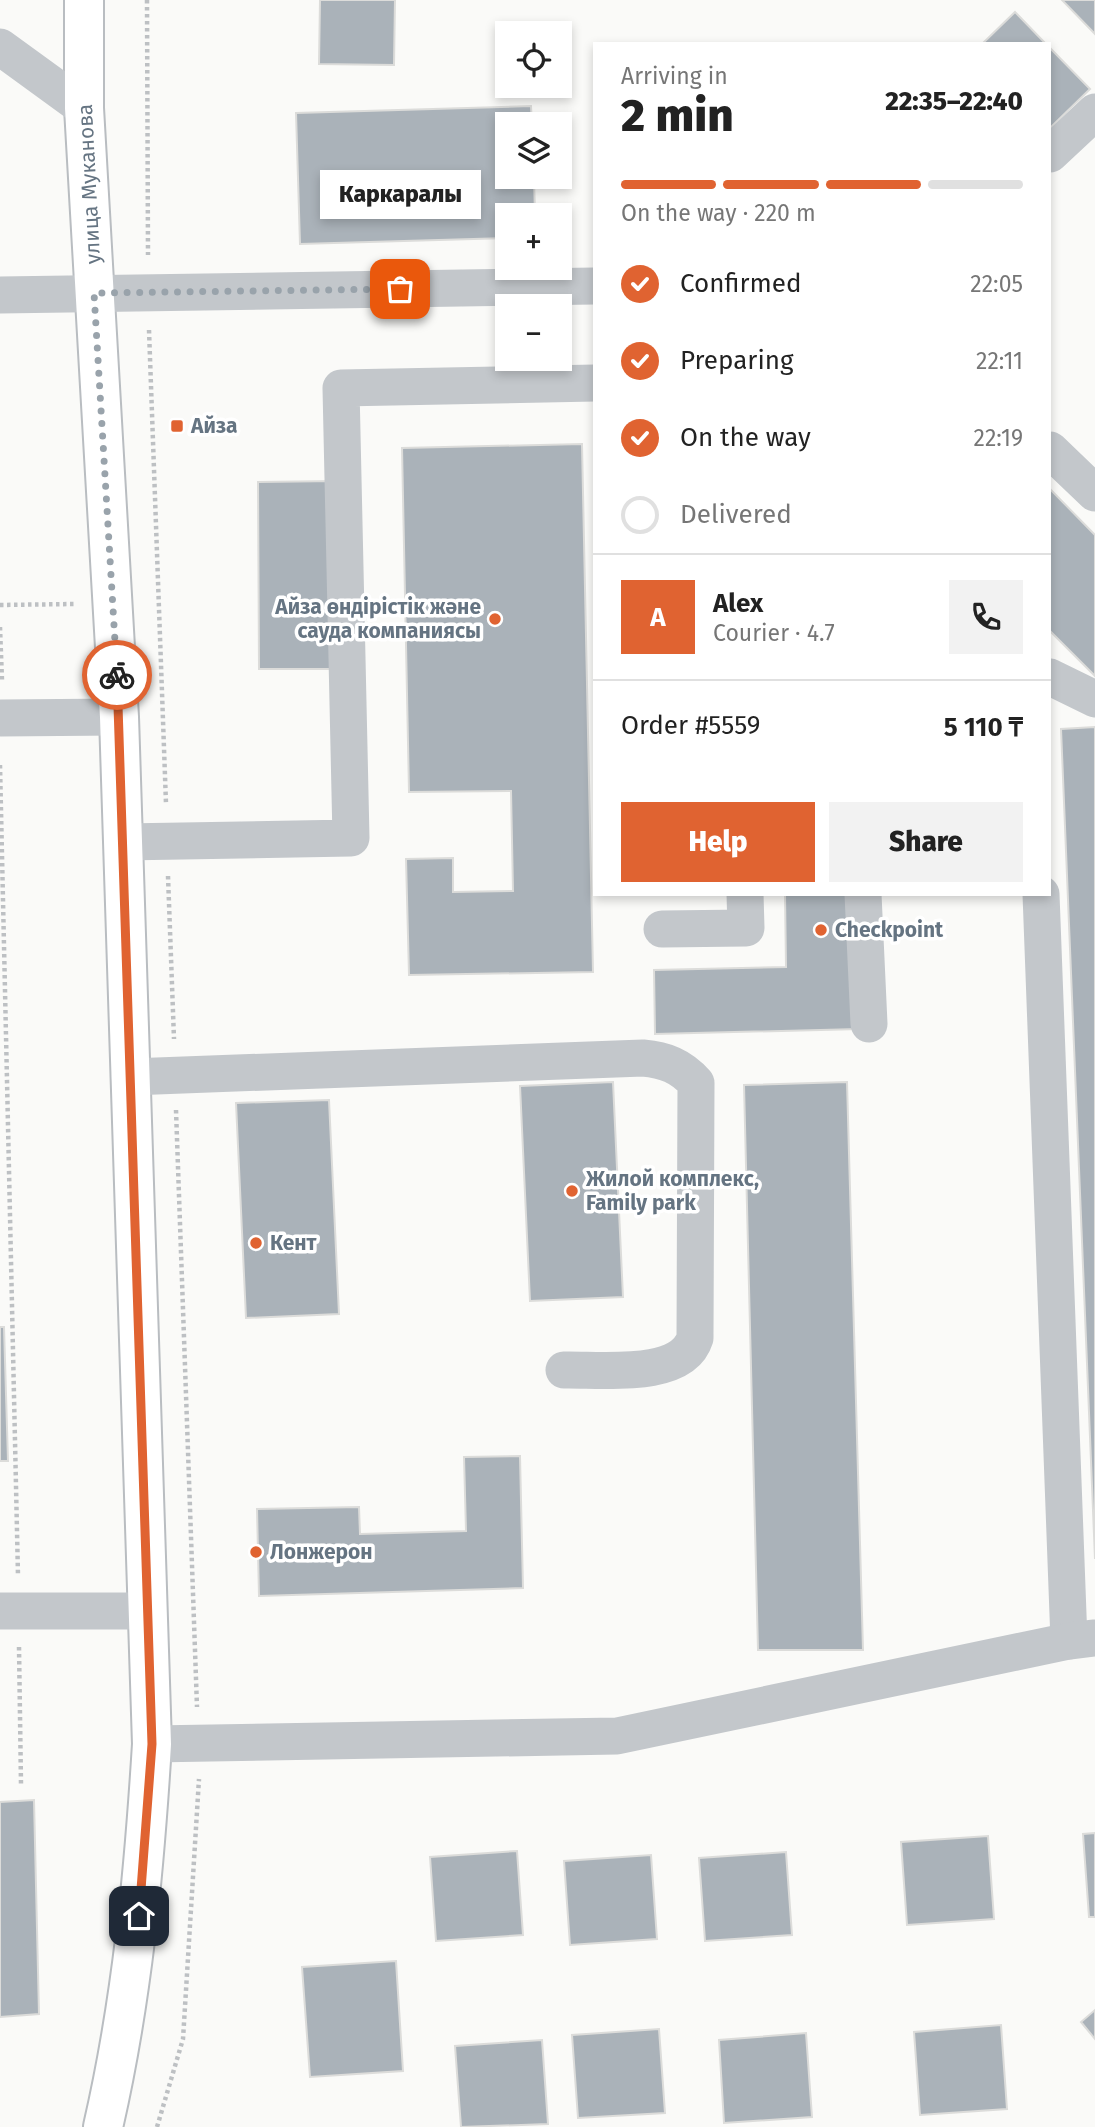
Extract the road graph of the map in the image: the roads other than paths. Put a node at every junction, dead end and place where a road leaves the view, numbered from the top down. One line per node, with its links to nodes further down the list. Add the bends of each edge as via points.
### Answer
1 (84, 0): 3 (main road, улица Муканова)
2 (0, 47): 3 (street)
3 (85, 108): 7 (main road, улица Муканова)
4 (1095, 112): 5 (street)
5 (1051, 153)
6 (593, 286): 7 (street)
7 (94, 293): 8 (street); 14 (main road, улица Муканова)
8 (0, 295)
9 (593, 383): 16 (street, via 341,388 351,838)
10 (1051, 451): 11 (street)
11 (1095, 493)
12 (1051, 677): 13 (street)
13 (1095, 699)
14 (119, 717): 15 (street); 16 (main road, улица Муканова)
15 (1, 718)
16 (123, 842): 22 (main road, улица Муканова)
17 (745, 896): 20 (street, via 746,928)
18 (863, 896): 21 (street)
19 (1041, 896): 26 (street)
20 (662, 929)
21 (869, 1024)
22 (131, 1077): 23 (street, via 643,1058 665,1060 687,1072 696,1083 692,1347 662,1367); 25 (main road, улица Муканова)
23 (564, 1370)
24 (9, 1611): 25 (street)
25 (147, 1611): 27 (main road, улица Муканова)
26 (1082, 1640): 27 (street, via 617,1736)
27 (152, 1744): 28 (main road, улица Муканова, via 143,1888 120,2054)
28 (103, 2127)

